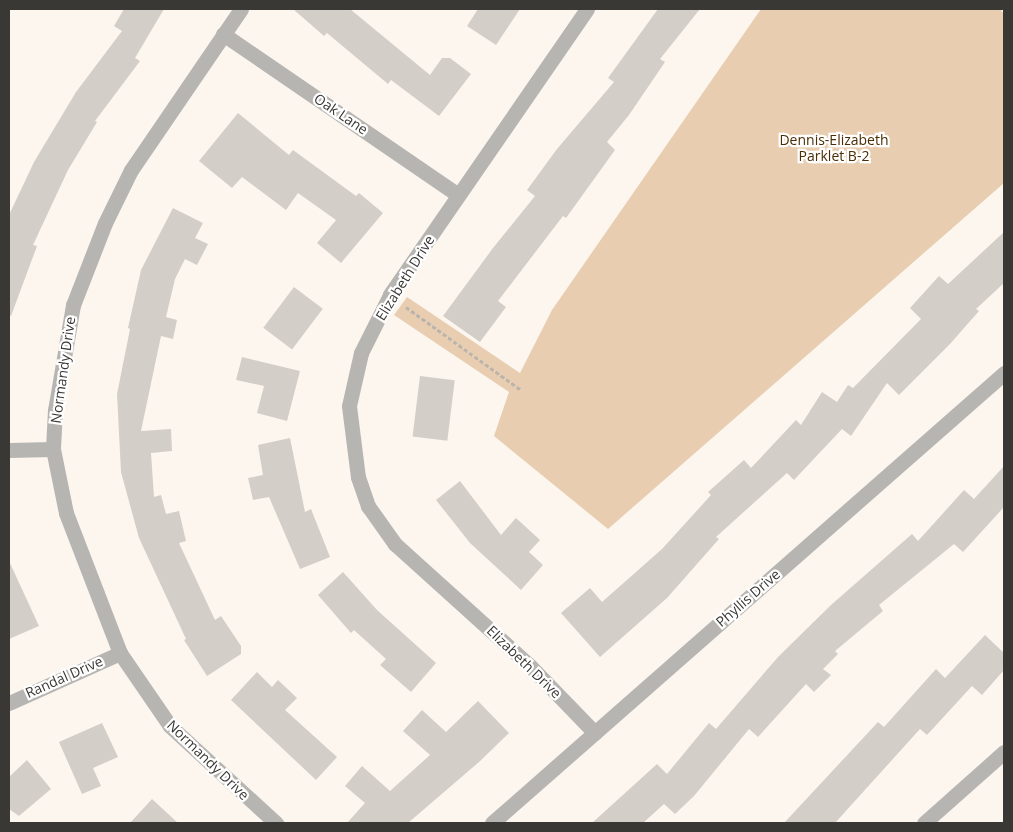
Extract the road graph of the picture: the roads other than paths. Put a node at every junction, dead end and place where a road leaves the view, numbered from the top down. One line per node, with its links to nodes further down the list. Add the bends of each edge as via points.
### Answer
1 (241, 9): 3 (street, Normandy Drive)
2 (587, 9): 4 (street, Elizabeth Drive)
3 (223, 34): 4 (street, Oak Lane); 6 (street, Normandy Drive, via 131,170 104,223 72,305 54,410)
4 (458, 195): 10 (street, Elizabeth Drive, via 390,295 361,353 349,406 358,477 368,506 395,544 530,666)
5 (1004, 373): 10 (street, Phyllis Drive)
6 (53, 449): 7 (street); 8 (street, Normandy Drive, via 66,513)
7 (9, 450)
8 (120, 653): 9 (street, Randal Drive); 12 (street, Normandy Drive, via 170,726)
9 (9, 703)
10 (595, 732): 13 (street, Phyllis Drive)
11 (1004, 752): 14 (street)
12 (276, 823)
13 (492, 823)
14 (924, 823)

